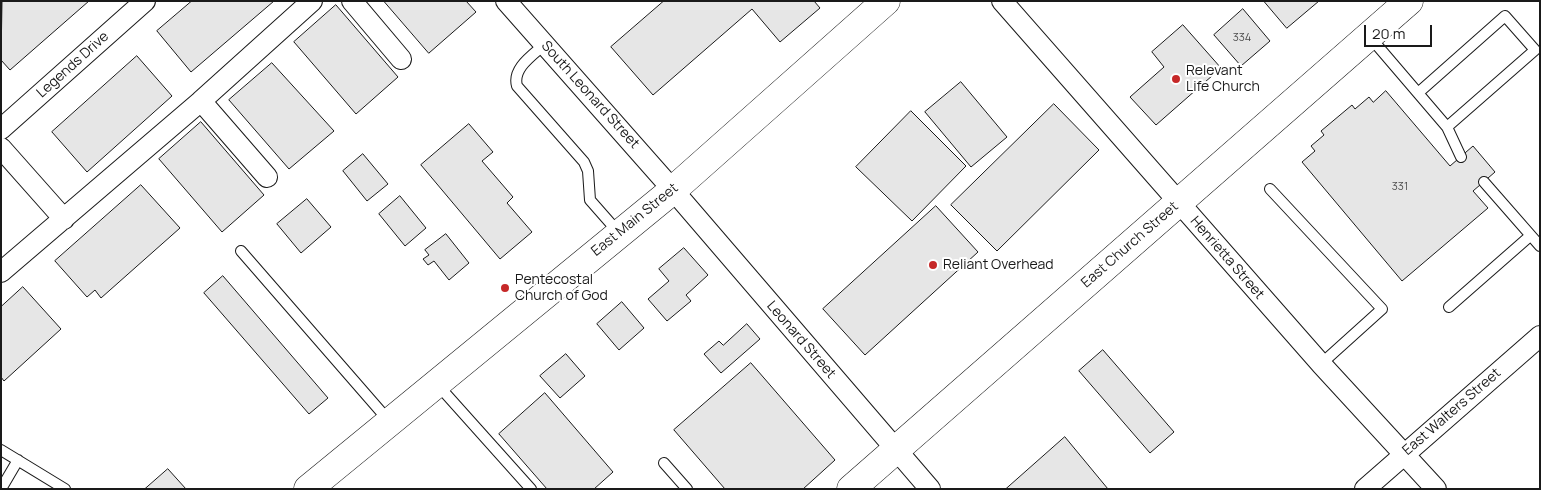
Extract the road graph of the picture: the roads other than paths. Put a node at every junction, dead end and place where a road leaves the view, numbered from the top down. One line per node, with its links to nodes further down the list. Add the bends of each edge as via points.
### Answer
1 (145, 1): 14 (street, Legends Drive)
2 (312, 1): 12 (street)
3 (352, 1): 10 (street)
4 (506, 1): 9 (street, South Leonard Street)
5 (886, 1): 20 (main road, East Main Street)
6 (1002, 1): 21 (street, Henrietta Street)
7 (1409, 1): 8 (main road, East Church Street)
8 (1370, 36): 11 (lane); 21 (main road, East Church Street)
9 (544, 44): 20 (street, South Leonard Street); 23 (lane, via 519,68 515,79 517,86 584,162 588,171 590,200)
10 (401, 59)
11 (1418, 93): 13 (lane); 13 (lane, via 1505,16 1535,50)
12 (200, 101): 17 (street); 22 (street)
13 (1447, 127): 16 (lane)
14 (1, 129)
15 (1, 148): 22 (street)
16 (1461, 156)
17 (267, 177)
18 (1484, 182): 24 (lane)
19 (1270, 189): 30 (lane, via 1382,309)
20 (673, 190): 23 (main road, East Main Street); 34 (street, Leonard Street)
21 (1178, 202): 30 (street, Henrietta Street); 34 (main road, East Church Street)
22 (64, 218): 27 (street)
23 (619, 234): 31 (main road, East Main Street)
24 (1530, 236): 25 (lane); 28 (lane)
25 (1540, 246)
26 (241, 251): 32 (lane)
27 (1, 272)
28 (1449, 307)
29 (1540, 336): 35 (street, East Walters Street)
30 (1321, 364): 35 (street, Henrietta Street)
31 (436, 384): 32 (main road, East Main Street); 41 (lane)
32 (389, 422): 40 (main road, East Main Street)
33 (1, 450): 36 (lane)
34 (896, 450): 43 (main road, East Church Street); 44 (street, Leonard Street)
35 (1405, 454): 45 (street, East Walters Street); 46 (street, Henrietta Street)
36 (18, 460): 38 (lane); 39 (lane)
37 (664, 464): 42 (lane)
38 (1, 489)
39 (65, 489)
40 (308, 489)
41 (531, 489)
42 (686, 489)
43 (851, 489)
44 (930, 489)
45 (1365, 489)
46 (1436, 489)

